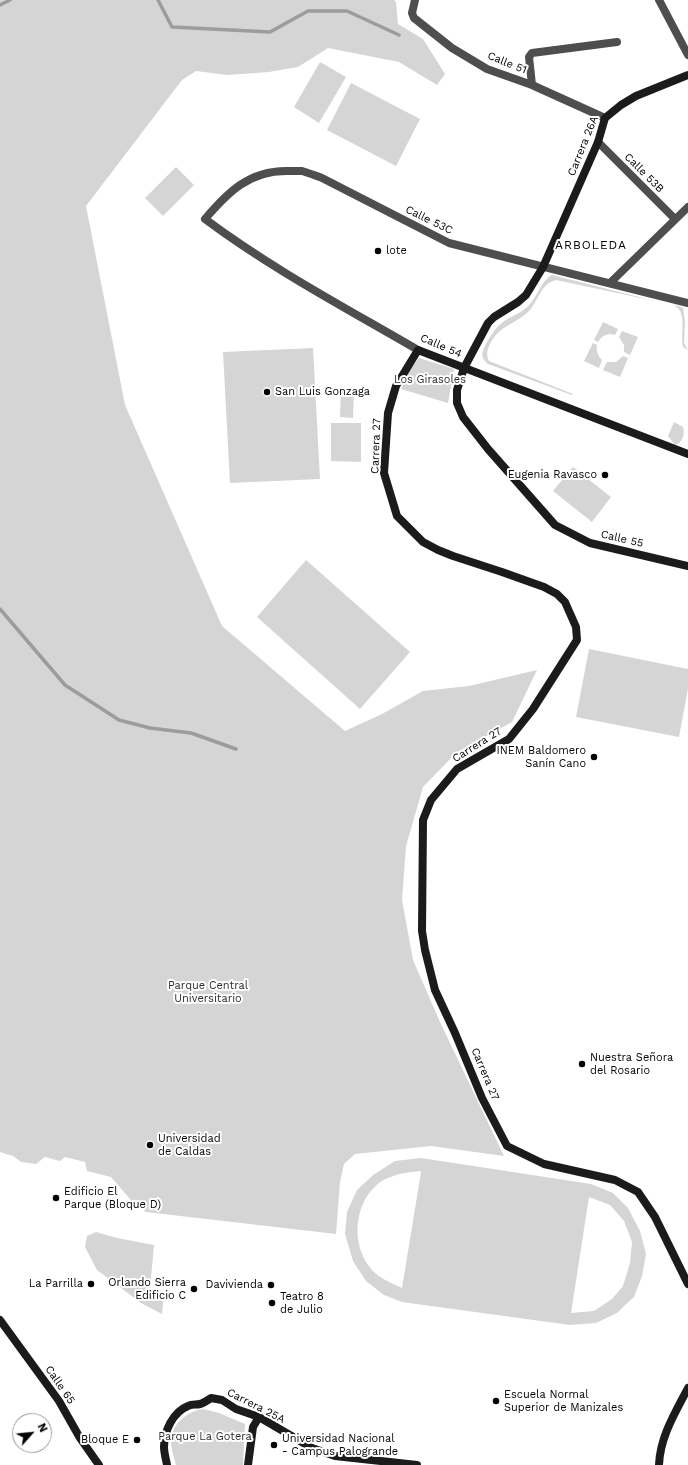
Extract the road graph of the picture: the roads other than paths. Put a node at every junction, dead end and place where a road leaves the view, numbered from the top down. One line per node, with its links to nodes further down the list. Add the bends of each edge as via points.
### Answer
1 (415, 0): 6 (street, Calle 51, via 412,13 418,22 452,48 487,69)
2 (659, 0): 4 (street)
3 (617, 42): 6 (street, via 532,53 529,57)
4 (688, 55)
5 (688, 75): 7 (street, Carrera 26A, via 636,96)
6 (532, 85): 7 (street, Calle 51)
7 (605, 118): 8 (street, Carrera 26A)
8 (598, 142): 11 (street, Calle 53B); 12 (street, Carrera 26A)
9 (688, 208): 11 (street)
10 (205, 219): 12 (street, Calle 53C, via 222,199 249,179 273,171 302,171 322,178 449,243); 15 (street, Calle 54, via 269,263)
11 (675, 219): 13 (street)
12 (542, 268): 13 (street, Calle 53C); 16 (street, Carrera 26A, via 526,294 488,323)
13 (610, 283): 14 (street, Calle 53C)
14 (688, 303)
15 (418, 350): 16 (street, Calle 54); 20 (street, Carrera 27, via 396,386 388,413 384,473 397,516 423,542 438,550 544,587 557,594 565,602 576,627 577,640 533,709 509,739 457,769 431,800 423,820 422,931 435,990 482,1098 507,1146 544,1164 615,1180 638,1192 655,1217)
16 (464, 368): 17 (street, Calle 54); 18 (street, Carrera 26A, via 457,390 457,403 462,417)
17 (688, 454)
18 (555, 525): 19 (street, Calle 55, via 590,543)
19 (688, 566)
20 (688, 1284)
21 (0, 1320): 24 (street, Calle 65, via 59,1401)
22 (688, 1388): 28 (street, via 667,1429 659,1453)
23 (259, 1417): 25 (street, Carrera 25A, via 236,1409 222,1400 211,1398 188,1406 172,1421 164,1440); 26 (street, via 253,1427); 27 (street, Carrera 25A, via 312,1448 334,1456)
24 (99, 1465)
25 (167, 1465)
26 (248, 1465)
27 (417, 1465)
28 (659, 1465)

